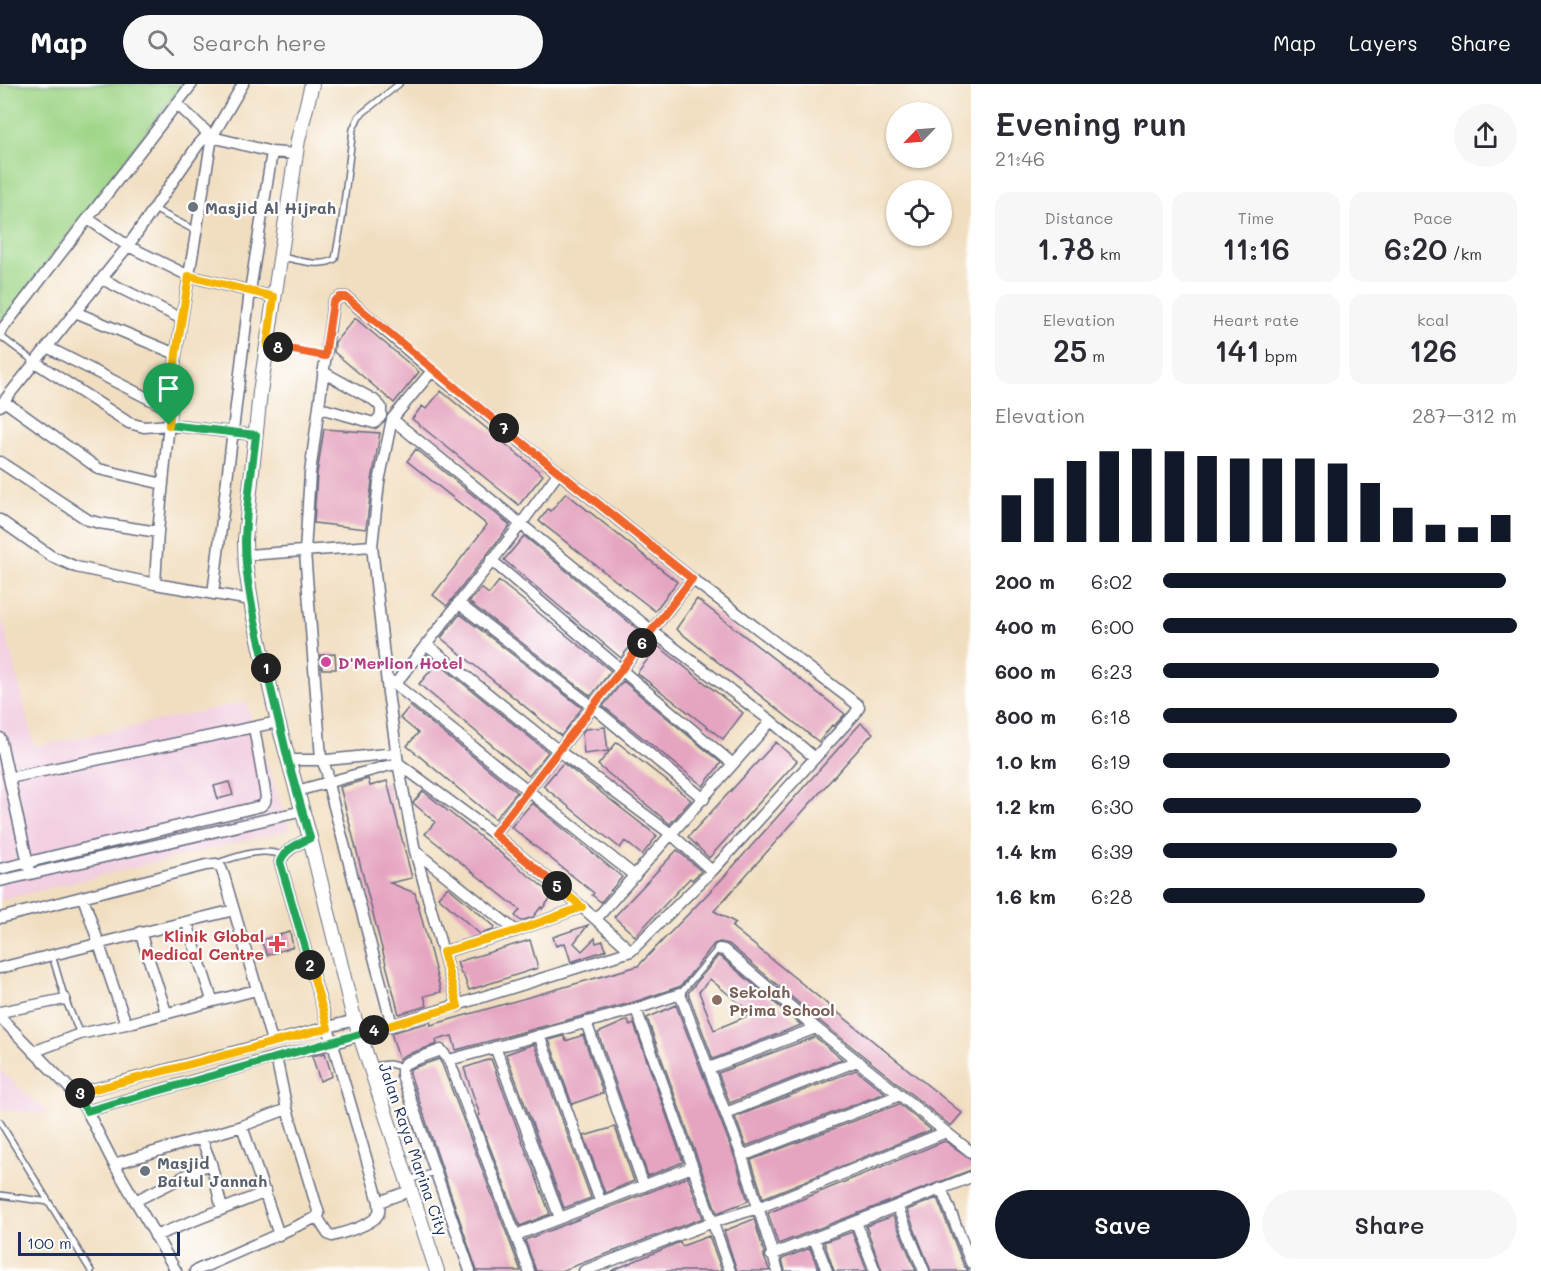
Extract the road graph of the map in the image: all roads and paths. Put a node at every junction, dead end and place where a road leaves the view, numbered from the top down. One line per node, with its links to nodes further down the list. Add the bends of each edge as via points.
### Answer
1 (192, 84): 5 (street)
2 (243, 84): 6 (street)
3 (312, 84): 8 (main road, Jalan Raya Marina City)
4 (399, 84): 13 (lane, via 359,116 352,129 334,259 329,263)
5 (177, 104): 6 (street); 10 (street)
6 (210, 136): 7 (street); 9 (street); 11 (street)
7 (272, 152): 8 (street); 16 (street)
8 (296, 154): 13 (main road, Jalan Raya Marina City)
9 (154, 209): 11 (lane); 12 (street)
10 (88, 219): 12 (street); 20 (street)
11 (196, 231): 14 (street)
12 (128, 246): 14 (street); 15 (street)
13 (280, 257): 17 (main road, Jalan Raya Marina City)
14 (189, 276): 16 (street); 19 (street)
15 (102, 279): 18 (street); 19 (street)
16 (250, 291): 17 (street); 33 (street)
17 (274, 297): 21 (main road, Jalan Raya Marina City)
18 (75, 312): 22 (street); 23 (street)
19 (182, 319): 23 (street)
20 (0, 334): 25 (lane)
21 (267, 346): 24 (lane); 34 (main road, Jalan Raya Marina City)
22 (47, 347): 25 (street); 30 (street)
23 (176, 354): 30 (street)
24 (325, 356): 26 (street, via 333,302 346,297); 27 (street)
25 (35, 362): 28 (street); 32 (street, via 129,423 144,427)
26 (432, 370): 31 (street); 36 (street)
27 (323, 372): 29 (street); 29 (street, via 374,400 381,407 381,416 374,423)
28 (2, 404): 37 (street, via 99,469)
29 (320, 408): 42 (street, via 310,473)
30 (171, 410): 32 (street)
31 (392, 419): 39 (street); 41 (street, via 379,482)
32 (169, 425): 33 (street); 37 (street)
33 (232, 432): 34 (street); 47 (street)
34 (256, 435): 43 (main road, Jalan Raya Marina City)
35 (0, 462): 40 (street, via 88,520)
36 (559, 472): 39 (street); 45 (street)
37 (164, 484): 40 (street)
38 (0, 520): 46 (street, via 51,556 76,567)
39 (522, 524): 44 (street); 50 (street)
40 (158, 532): 46 (street)
41 (372, 546): 42 (street); 53 (street)
42 (305, 552): 43 (street); 60 (street)
43 (246, 555): 48 (main road, Jalan Raya Marina City)
44 (491, 560): 49 (street); 52 (street)
45 (692, 579): 50 (street); 62 (street, via 858,705 855,714)
46 (155, 584): 47 (street)
47 (213, 594): 48 (street)
48 (251, 600): 56 (main road, Jalan Raya Marina City)
49 (458, 603): 51 (street); 54 (street)
50 (652, 631): 52 (street); 55 (street)
51 (426, 644): 53 (street); 59 (street)
52 (621, 670): 54 (street); 64 (street)
53 (391, 680): 61 (street); 67 (street)
54 (593, 707): 59 (street); 69 (street)
55 (771, 721): 62 (street); 64 (street)
56 (278, 722): 57 (street); 63 (main road, Jalan Raya Marina City)
57 (254, 727): 65 (street); 71 (street, via 266,802)
58 (0, 738): 65 (street)
59 (559, 752): 67 (street); 74 (street)
60 (321, 758): 61 (street); 63 (street); 66 (street)
61 (397, 758): 66 (street); 73 (street); 77 (street)
62 (815, 758): 83 (street)
63 (288, 760): 68 (main road, Jalan Raya Marina City)
64 (733, 764): 69 (street)
65 (9, 778): 80 (street)
66 (328, 784): 68 (street); 113 (street)
67 (529, 790): 73 (street); 85 (street)
68 (297, 791): 70 (main road, Jalan Raya Marina City)
69 (704, 799): 74 (street)
70 (303, 811): 72 (street); 75 (main road, Jalan Raya Marina City)
71 (204, 820): 72 (lane); 76 (street)
72 (208, 833): 78 (street)
73 (494, 834): 88 (street)
74 (671, 834): 83 (street); 85 (street)
75 (310, 838): 79 (street); 110 (main road, Jalan Raya Marina City)
76 (112, 842): 78 (lane); 80 (street)
77 (415, 851): 93 (street); 98 (street)
78 (116, 855): 84 (street)
79 (283, 855): 81 (lane, via 249,853); 114 (street, via 280,862)
80 (27, 862): 82 (street); 84 (street)
81 (216, 864): 87 (street); 89 (street, via 224,876)
82 (0, 869)
83 (712, 871): 96 (street)
84 (30, 874): 86 (street)
85 (635, 876): 91 (street)
86 (0, 881)
87 (83, 897): 90 (street); 95 (street)
88 (582, 907): 91 (street); 93 (street)
89 (234, 910): 92 (street); 101 (street)
90 (0, 918)
91 (596, 919): 96 (street)
92 (187, 922): 94 (street); 104 (street)
93 (516, 931): 98 (street)
94 (140, 932): 95 (street); 108 (street)
95 (98, 944): 99 (street); 112 (street)
96 (635, 947): 105 (street)
97 (719, 949): 102 (lane); 115 (street)
98 (443, 952): 105 (street)
99 (52, 955): 100 (street); 103 (lane)
100 (0, 968)
101 (256, 990): 104 (street); 120 (street)
102 (680, 994): 106 (street); 131 (street)
103 (65, 999): 107 (street); 116 (lane)
104 (212, 1000): 108 (street)
105 (458, 1006): 113 (street)
106 (636, 1009): 111 (street); 146 (street)
107 (0, 1012)
108 (166, 1012): 112 (street)
109 (0, 1017): 123 (street)
110 (355, 1020): 114 (street); 117 (main road, Jalan Raya Marina City)
111 (586, 1022): 118 (street); 150 (street)
112 (126, 1024): 116 (street)
113 (392, 1025): 117 (street)
114 (328, 1028): 119 (street); 121 (street)
115 (816, 1028): 127 (street); 131 (street)
116 (80, 1034): 123 (street)
117 (359, 1035): 121 (street); 129 (main road, Jalan Raya Marina City)
118 (539, 1035): 122 (street); 157 (street)
119 (289, 1037): 120 (street); 124 (lane)
120 (272, 1041): 128 (street)
121 (334, 1042): 124 (street); 156 (street)
122 (495, 1047): 126 (street); 162 (street)
123 (33, 1052): 133 (street)
124 (294, 1052): 125 (street)
125 (276, 1057): 132 (street); 135 (street)
126 (449, 1060): 130 (street, via 441,1050); 166 (street)
127 (857, 1061): 134 (street); 137 (street)
128 (184, 1065): 132 (lane); 133 (street)
129 (369, 1066): 130 (lane); 149 (main road, Jalan Raya Marina City)
130 (402, 1067): 147 (street)
131 (709, 1068): 137 (street)
132 (188, 1082): 136 (street)
133 (75, 1094): 136 (street)
134 (900, 1095): 140 (street); 143 (street)
135 (287, 1109): 139 (street); 161 (street)
136 (87, 1111): 145 (street)
137 (726, 1113): 143 (street)
138 (0, 1122): 155 (lane)
139 (242, 1126): 141 (street); 152 (street)
140 (946, 1132): 142 (street); 159 (street)
141 (201, 1138): 144 (street); 145 (street)
142 (971, 1152)
143 (742, 1156): 159 (street)
144 (211, 1163): 154 (street); 160 (street)
145 (114, 1164): 154 (street)
146 (692, 1167): 150 (street); 163 (street)
147 (436, 1171): 149 (lane); 175 (street)
148 (971, 1177): 151 (street)
149 (410, 1185): 156 (street); 174 (main road, Jalan Raya Marina City)
150 (644, 1186): 157 (street)
151 (941, 1188): 158 (street); 170 (street)
152 (266, 1192): 160 (street); 165 (street)
153 (0, 1195): 155 (lane)
154 (135, 1200): 167 (street)
155 (49, 1202): 171 (lane)
156 (379, 1202): 161 (street, via 377,1217 332,1236)
157 (601, 1203): 162 (street)
158 (897, 1206): 164 (street); 182 (street)
159 (758, 1208): 163 (street); 169 (street)
160 (222, 1209): 167 (street)
161 (317, 1217): 165 (street)
162 (560, 1218): 166 (street)
163 (713, 1222): 177 (street); 178 (street)
164 (856, 1222): 168 (street); 181 (street)
165 (279, 1235): 173 (street)
166 (516, 1235): 176 (street)
167 (155, 1236): 172 (street)
168 (814, 1238): 169 (street); 180 (street)
169 (771, 1255): 179 (street)
170 (971, 1263)
171 (91, 1271)
172 (176, 1271)
173 (195, 1271)
174 (437, 1271)
175 (470, 1271)
176 (529, 1271)
177 (584, 1271)
178 (730, 1271)
179 (778, 1271)
180 (827, 1271)
181 (875, 1271)
182 (924, 1271)

